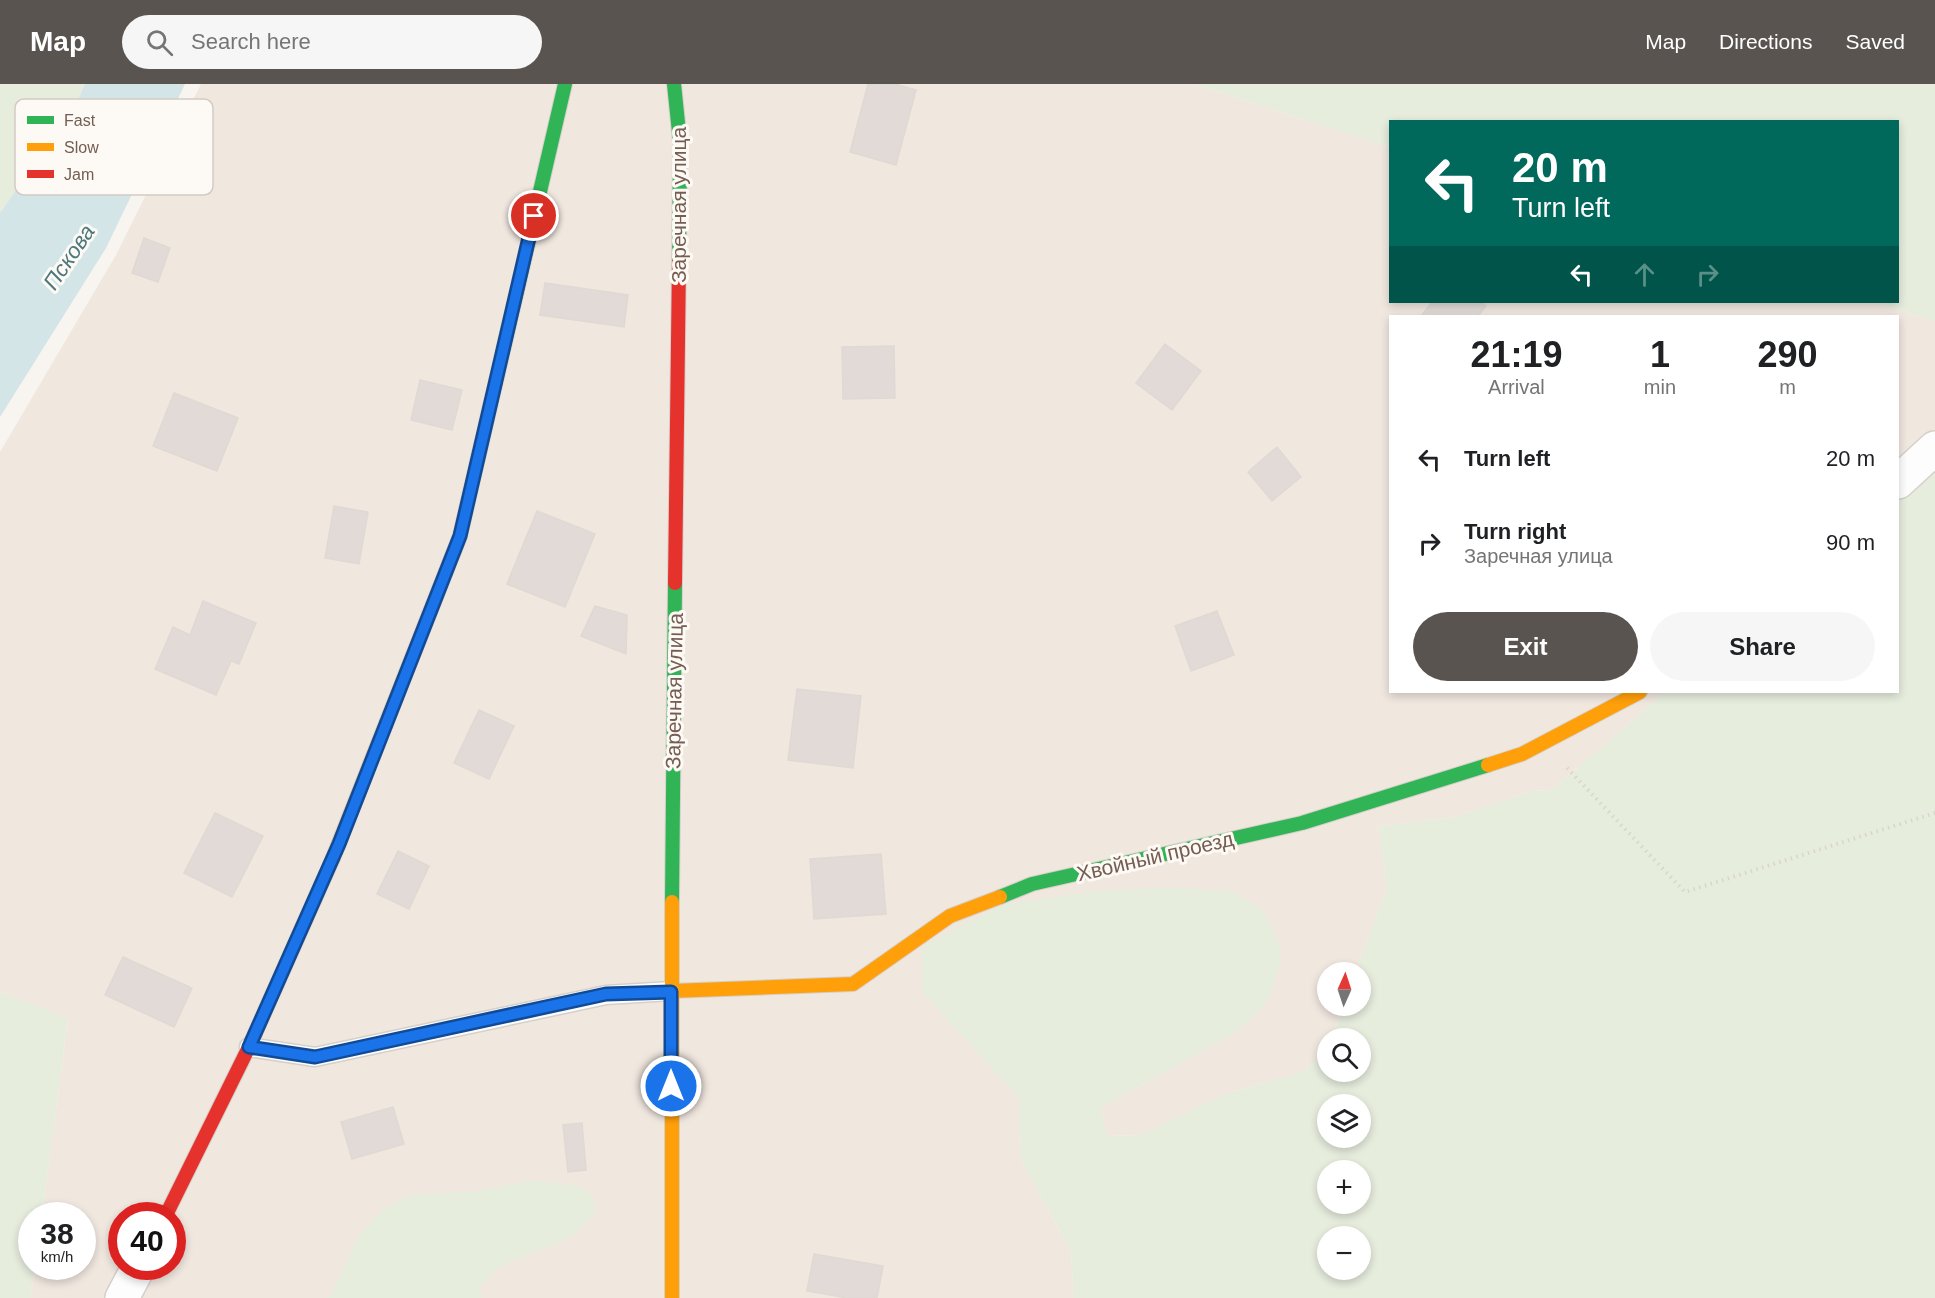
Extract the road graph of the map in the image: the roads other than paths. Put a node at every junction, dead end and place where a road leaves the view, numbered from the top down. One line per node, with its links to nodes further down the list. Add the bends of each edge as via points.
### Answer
1 (565, 84): 7 (street, via 460,536 339,844)
2 (674, 84): 6 (street, Заречная улица, via 680,142)
3 (1935, 448): 4 (street)
4 (1899, 481)
5 (1638, 693): 6 (street, Хвойный проезд, via 1522,754 1302,823 1032,884 950,916 853,984)
6 (671, 992): 7 (lane, via 606,994 315,1057); 11 (street, Заречная улица)
7 (249, 1047): 8 (street)
8 (172, 1202)
9 (132, 1280): 10 (street)
10 (122, 1298)
11 (672, 1298)

